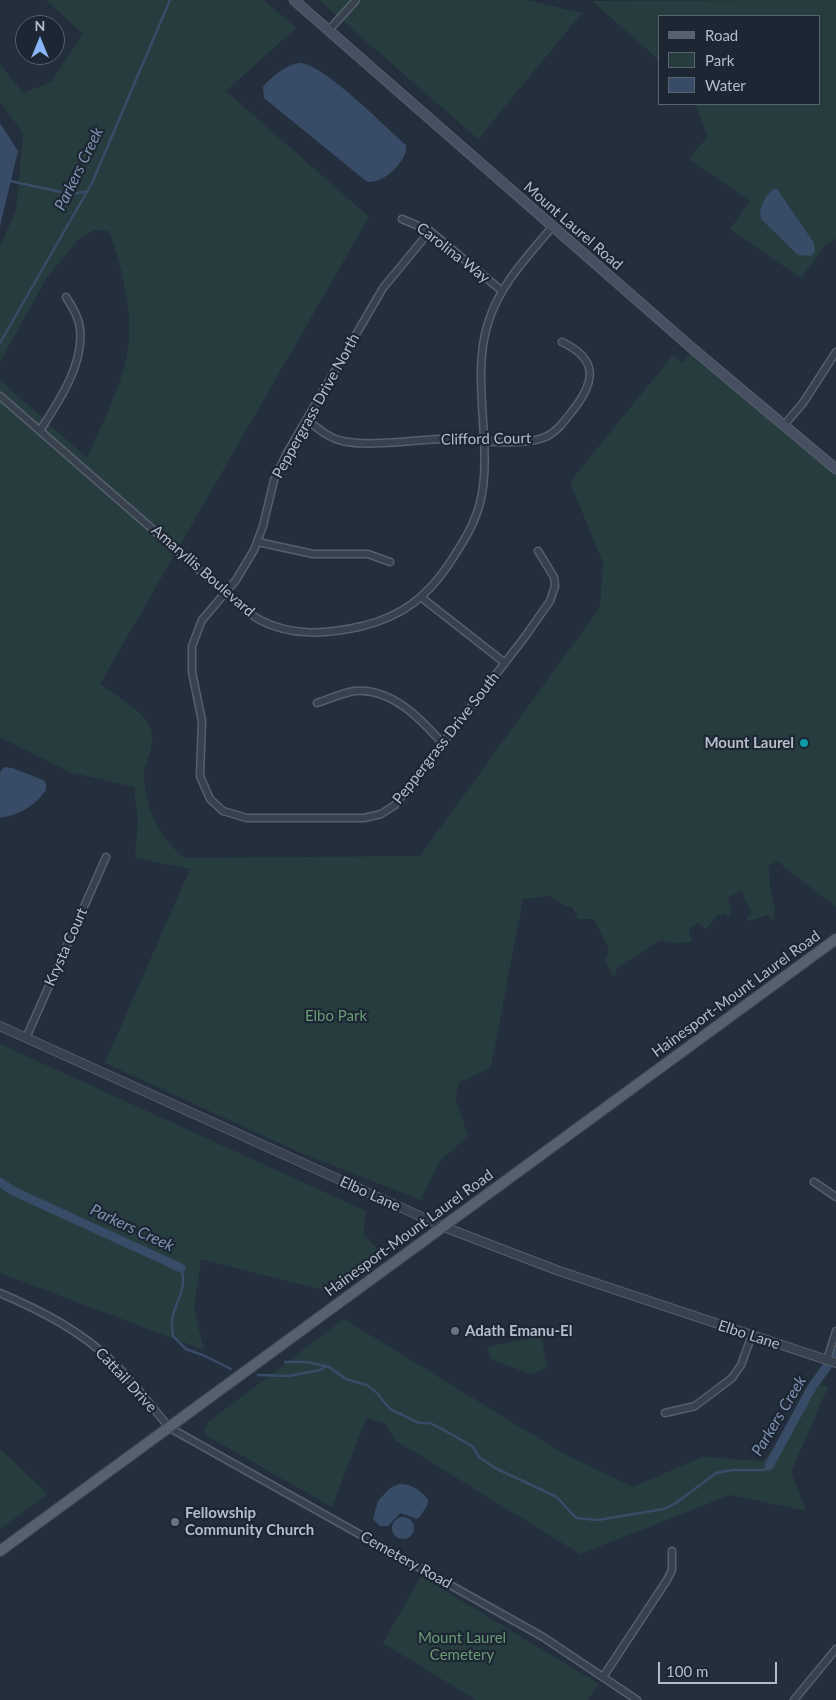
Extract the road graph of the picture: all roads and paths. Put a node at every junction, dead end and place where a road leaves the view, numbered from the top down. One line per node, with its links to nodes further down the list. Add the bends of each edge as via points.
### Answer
1 (294, 0): 3 (main road, Mount Laurel Road)
2 (356, 0): 3 (street)
3 (329, 30): 5 (main road, Mount Laurel Road)
4 (402, 219): 6 (street, Carolina Way)
5 (553, 226): 7 (street, Amaryllis Boulevard); 13 (main road, Mount Laurel Road)
6 (430, 231): 7 (street, Carolina Way); 12 (street, Peppergrass Drive North, via 383,288)
7 (502, 291): 15 (street, Amaryllis Boulevard, via 488,322 482,348)
8 (66, 297): 14 (street, via 78,318 80,344 61,397)
9 (562, 342): 15 (street, Clifford Court, via 584,355 590,370 587,389 569,416 556,431 544,437)
10 (836, 352): 13 (street, via 803,403)
11 (0, 396): 14 (street, Amaryllis Boulevard)
12 (307, 420): 15 (street, Clifford Court, via 329,436 346,442); 17 (street, Peppergrass Drive North, via 274,480)
13 (784, 424): 16 (main road, Mount Laurel Road)
14 (41, 430): 20 (street, Amaryllis Boulevard)
15 (482, 442): 21 (street, Amaryllis Boulevard, via 482,488 477,515 451,560)
16 (836, 469)
17 (258, 542): 19 (street, via 313,554 368,554); 20 (street, Peppergrass Drive North, via 242,571)
18 (538, 551): 22 (street, Peppergrass Drive South, via 554,577 554,593)
19 (390, 562)
20 (225, 592): 21 (street, Amaryllis Boulevard, via 265,622 315,633 384,620); 24 (street, Peppergrass Drive South, via 199,625 191,654 202,721 200,776 210,799 223,810 248,818 355,818 381,814 401,800)
21 (422, 598): 22 (street)
22 (505, 663): 24 (street, Peppergrass Drive South)
23 (317, 703): 24 (street, via 356,691 381,694 420,720)
24 (443, 744)
25 (106, 857): 28 (street, Krysta Court)
26 (836, 939): 31 (main road, Hainesport-Mount Laurel Road)
27 (0, 1026): 28 (street, Elbo Lane)
28 (26, 1038): 31 (street, Elbo Lane)
29 (814, 1182): 30 (street)
30 (836, 1197)
31 (444, 1227): 34 (street, Elbo Lane, via 568,1274); 38 (main road, Hainesport-Mount Laurel Road)
32 (0, 1293): 38 (street, Cattail Drive, via 46,1314 92,1344 125,1374)
33 (836, 1330): 35 (street)
34 (752, 1335): 35 (street, Elbo Lane); 37 (street, via 741,1365 732,1378 695,1406)
35 (827, 1360): 36 (street, Elbo Lane)
36 (836, 1363)
37 (665, 1414)
38 (170, 1428): 39 (main road, Hainesport-Mount Laurel Road); 42 (street, Cemetery Road, via 543,1637)
39 (0, 1551)
40 (672, 1552): 42 (street, via 672,1570 667,1580)
41 (836, 1649): 44 (street)
42 (603, 1676): 43 (street, Cemetery Road)
43 (637, 1700)
44 (794, 1700)

